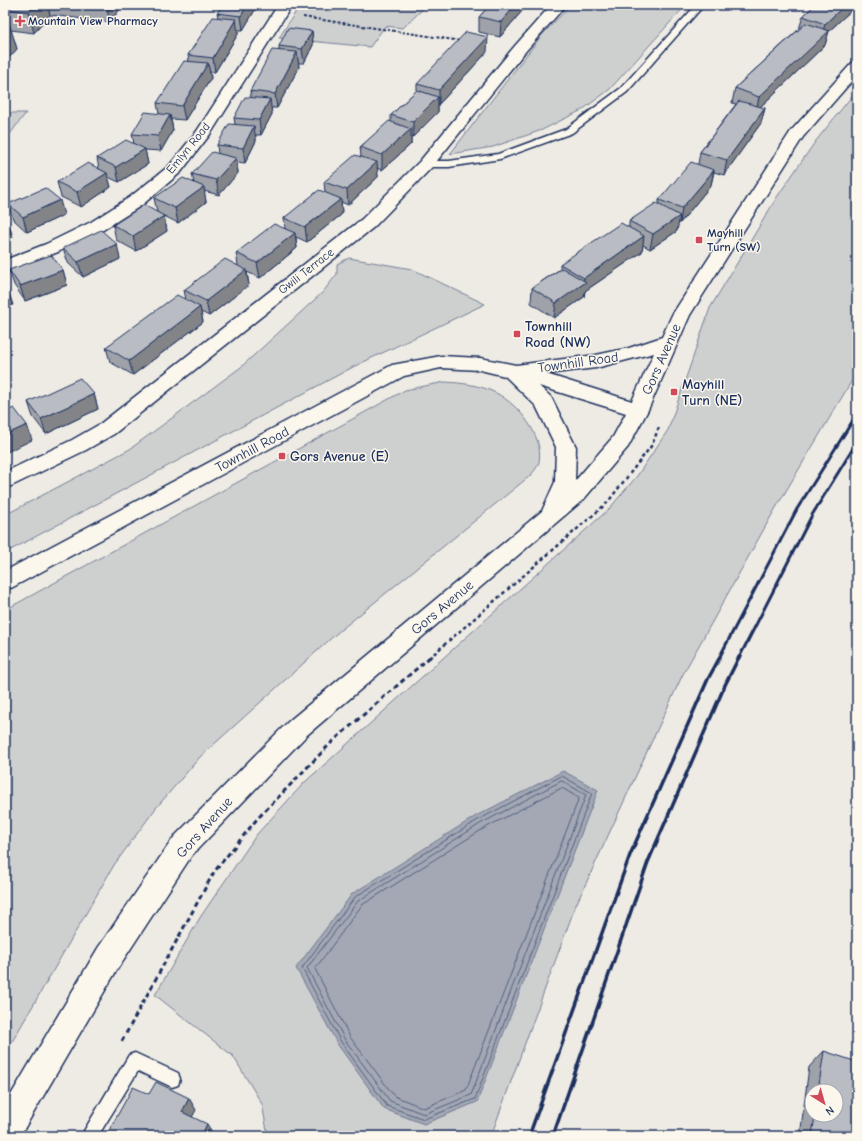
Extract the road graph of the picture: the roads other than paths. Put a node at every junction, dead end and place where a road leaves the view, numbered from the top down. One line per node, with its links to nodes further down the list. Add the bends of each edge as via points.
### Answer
1 (559, 5): 5 (street, Gwili Terrace)
2 (700, 5): 5 (lane, via 624,90 569,131 500,156 449,164)
3 (282, 9): 6 (street, Emlyn Road, via 202,133 175,169 136,201 97,226 52,248)
4 (857, 66): 7 (street, Gors Avenue, via 797,134 681,315)
5 (426, 164): 10 (street, Gwili Terrace, via 368,223 107,429)
6 (5, 266)
7 (668, 341): 8 (street, Townhill Road, via 618,358 580,365); 9 (street, Gors Avenue)
8 (510, 370): 9 (street, Townhill Road); 11 (street, Townhill Road, via 544,402 566,447 565,482); 12 (street, Townhill Road, via 480,364 441,362 399,370)
9 (638, 410): 11 (street, Gors Avenue, via 621,442 577,493)
10 (5, 481)
11 (549, 516): 14 (street, Gors Avenue, via 298,728 184,846 108,958)
12 (5, 581)
13 (172, 1079): 15 (lane, via 135,1061)
14 (5, 1133)
15 (89, 1136)

